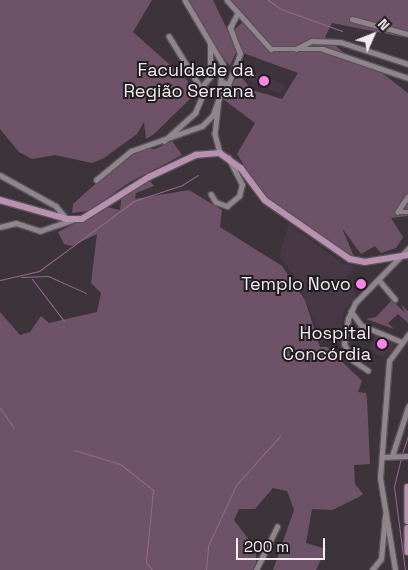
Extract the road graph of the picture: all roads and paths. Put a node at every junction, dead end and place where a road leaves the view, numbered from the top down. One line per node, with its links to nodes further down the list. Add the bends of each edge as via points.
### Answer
1 (185, 0): 7 (street)
2 (227, 0): 3 (street)
3 (237, 14): 8 (street, via 264,45); 13 (street, via 230,28 239,59)
4 (352, 19): 5 (street)
5 (408, 34)
6 (168, 36): 12 (street, via 192,69 197,84)
7 (210, 42): 11 (street, via 223,64); 12 (street, via 212,66)
8 (290, 52): 9 (street, via 312,41 330,40); 10 (street, via 323,49)
9 (408, 64)
10 (408, 78)
11 (224, 83): 13 (street); 14 (street, via 207,122)
12 (205, 89): 14 (street, via 195,113)
13 (222, 99): 15 (street, via 215,134)
14 (163, 142): 18 (street, via 131,151)
15 (220, 153): 16 (main road); 24 (main road, via 196,154 141,181 95,214)
16 (228, 156): 19 (street, via 242,185 239,196 227,206 216,202); 26 (main road, via 265,200 350,258 391,260)
17 (0, 175): 23 (street, via 56,206)
18 (96, 180)
19 (212, 194)
20 (408, 197): 22 (street, via 398,212)
21 (0, 200): 23 (main road)
22 (408, 212)
23 (67, 219): 24 (main road)
24 (75, 219): 25 (street, via 40,231 16,223)
25 (0, 227)
26 (407, 252): 27 (street)
27 (380, 281): 28 (street); 29 (street)
28 (395, 299)
29 (352, 308): 31 (street, via 361,325); 32 (street, via 344,344 353,361)
30 (408, 334): 31 (street)
31 (402, 342): 35 (street, via 391,357 386,378)
32 (368, 371)
33 (408, 407): 34 (street)
34 (392, 456): 35 (street); 36 (street)
35 (382, 457): 38 (street, via 380,483)
36 (403, 458)
37 (408, 487): 39 (main road)
38 (386, 507): 44 (street, via 381,559); 45 (street)
39 (408, 521)
40 (277, 527): 43 (street)
41 (408, 529): 42 (main road)
42 (408, 552)
43 (256, 570)
44 (372, 570)
45 (395, 570)

